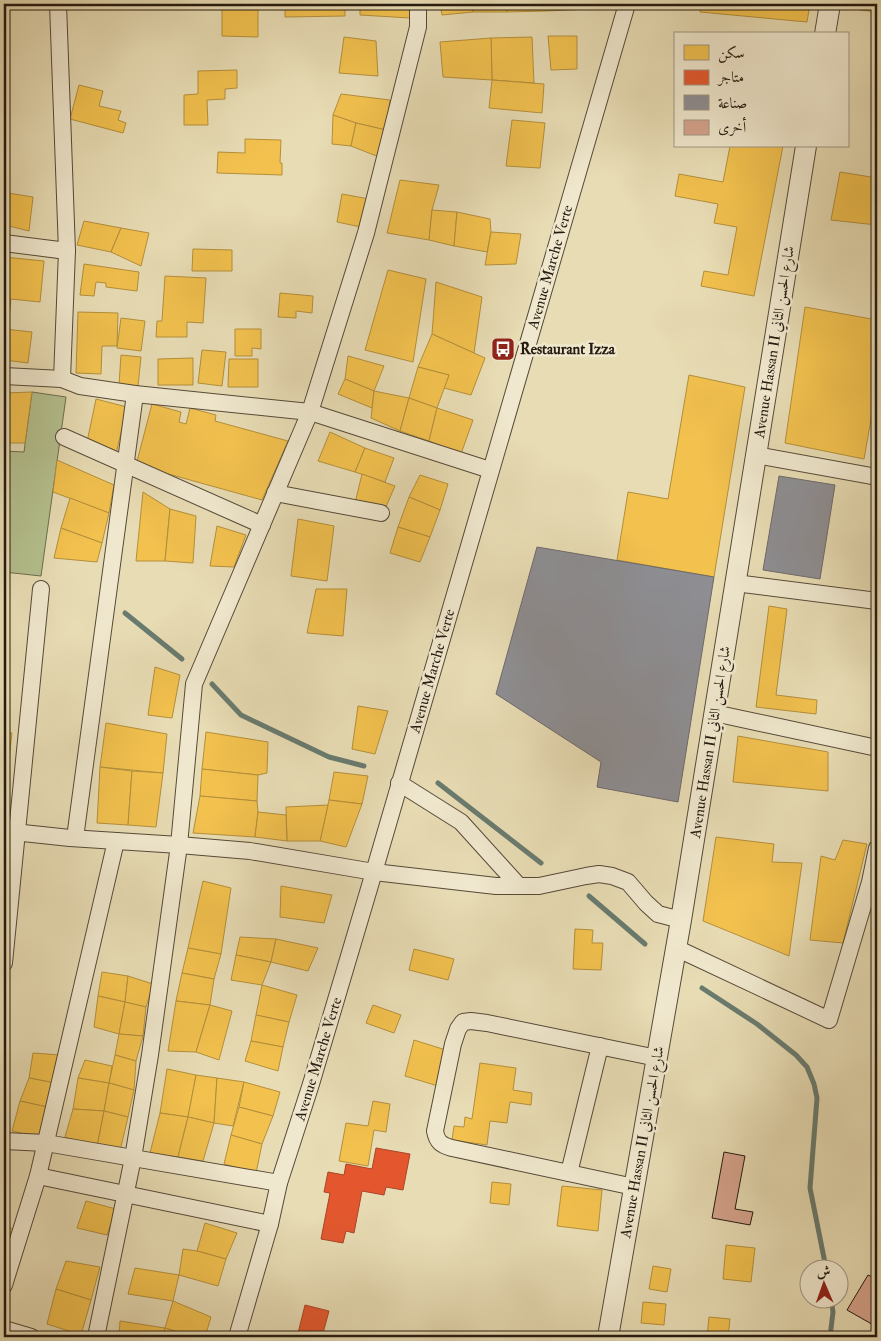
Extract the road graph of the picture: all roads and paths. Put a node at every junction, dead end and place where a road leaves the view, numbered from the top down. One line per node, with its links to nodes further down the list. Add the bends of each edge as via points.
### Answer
1 (58, 4): 8 (street)
2 (418, 4): 12 (street, via 418,27 366,233)
3 (627, 4): 16 (street, Avenue Marche Verte)
4 (830, 4): 5 (street)
5 (825, 32)
6 (806, 148): 14 (street, Avenue Hassan II شارع الحسن الثاني)
7 (4, 243): 8 (street)
8 (67, 251): 10 (street)
9 (4, 376): 10 (street)
10 (62, 380): 11 (street, via 80,386)
11 (135, 394): 12 (street); 15 (street)
12 (310, 412): 16 (street); 18 (street)
13 (64, 437): 15 (street)
14 (756, 455): 17 (street); 21 (street, Avenue Hassan II شارع الحسن الثاني)
15 (126, 463): 20 (street); 28 (street)
16 (490, 470): 26 (street, Avenue Marche Verte)
17 (877, 478)
18 (275, 493): 19 (street); 20 (street)
19 (381, 513)
20 (262, 525): 30 (street, via 194,684)
21 (735, 583): 23 (street); 24 (street, Avenue Hassan II شارع الحسن الثاني)
22 (41, 589): 27 (street)
23 (877, 602)
24 (714, 713): 25 (street); 35 (street, Avenue Hassan II شارع الحسن الثاني)
25 (877, 748)
26 (400, 783): 32 (street, Avenue Marche Verte); 34 (street, via 461,822)
27 (11, 831): 28 (street); 37 (street)
28 (75, 838): 29 (street)
29 (116, 841): 30 (street); 41 (street)
30 (180, 844): 32 (street, via 250,851); 42 (street)
31 (877, 848): 33 (street)
32 (374, 872): 34 (street); 45 (street, Avenue Marche Verte)
33 (874, 883): 36 (street, via 829,1020)
34 (519, 886): 35 (street, via 539,886 599,874 612,876 628,882 658,914)
35 (681, 920): 36 (street, Avenue Hassan II شارع الحسن الثاني)
36 (676, 948): 39 (street, Avenue Hassan II شارع الحسن الثاني)
37 (4, 964)
38 (600, 1046): 39 (street); 43 (street); 43 (street, via 471,1021 464,1022 458,1029 453,1044 434,1131 441,1145)
39 (657, 1058): 46 (street, Avenue Hassan II شارع الحسن الثاني)
40 (4, 1141): 41 (street)
41 (46, 1143): 42 (street); 44 (street)
42 (133, 1158): 45 (street); 47 (street)
43 (570, 1172): 46 (street)
44 (38, 1176): 47 (street); 49 (street)
45 (279, 1183): 48 (street, Avenue Marche Verte)
46 (634, 1187): 54 (street, Avenue Hassan II شارع الحسن الثاني)
47 (126, 1195): 48 (street); 52 (street)
48 (270, 1224): 53 (street, Avenue Marche Verte)
49 (4, 1285)
50 (4, 1329): 51 (street)
51 (30, 1337)
52 (96, 1337)
53 (237, 1337)
54 (608, 1337)

